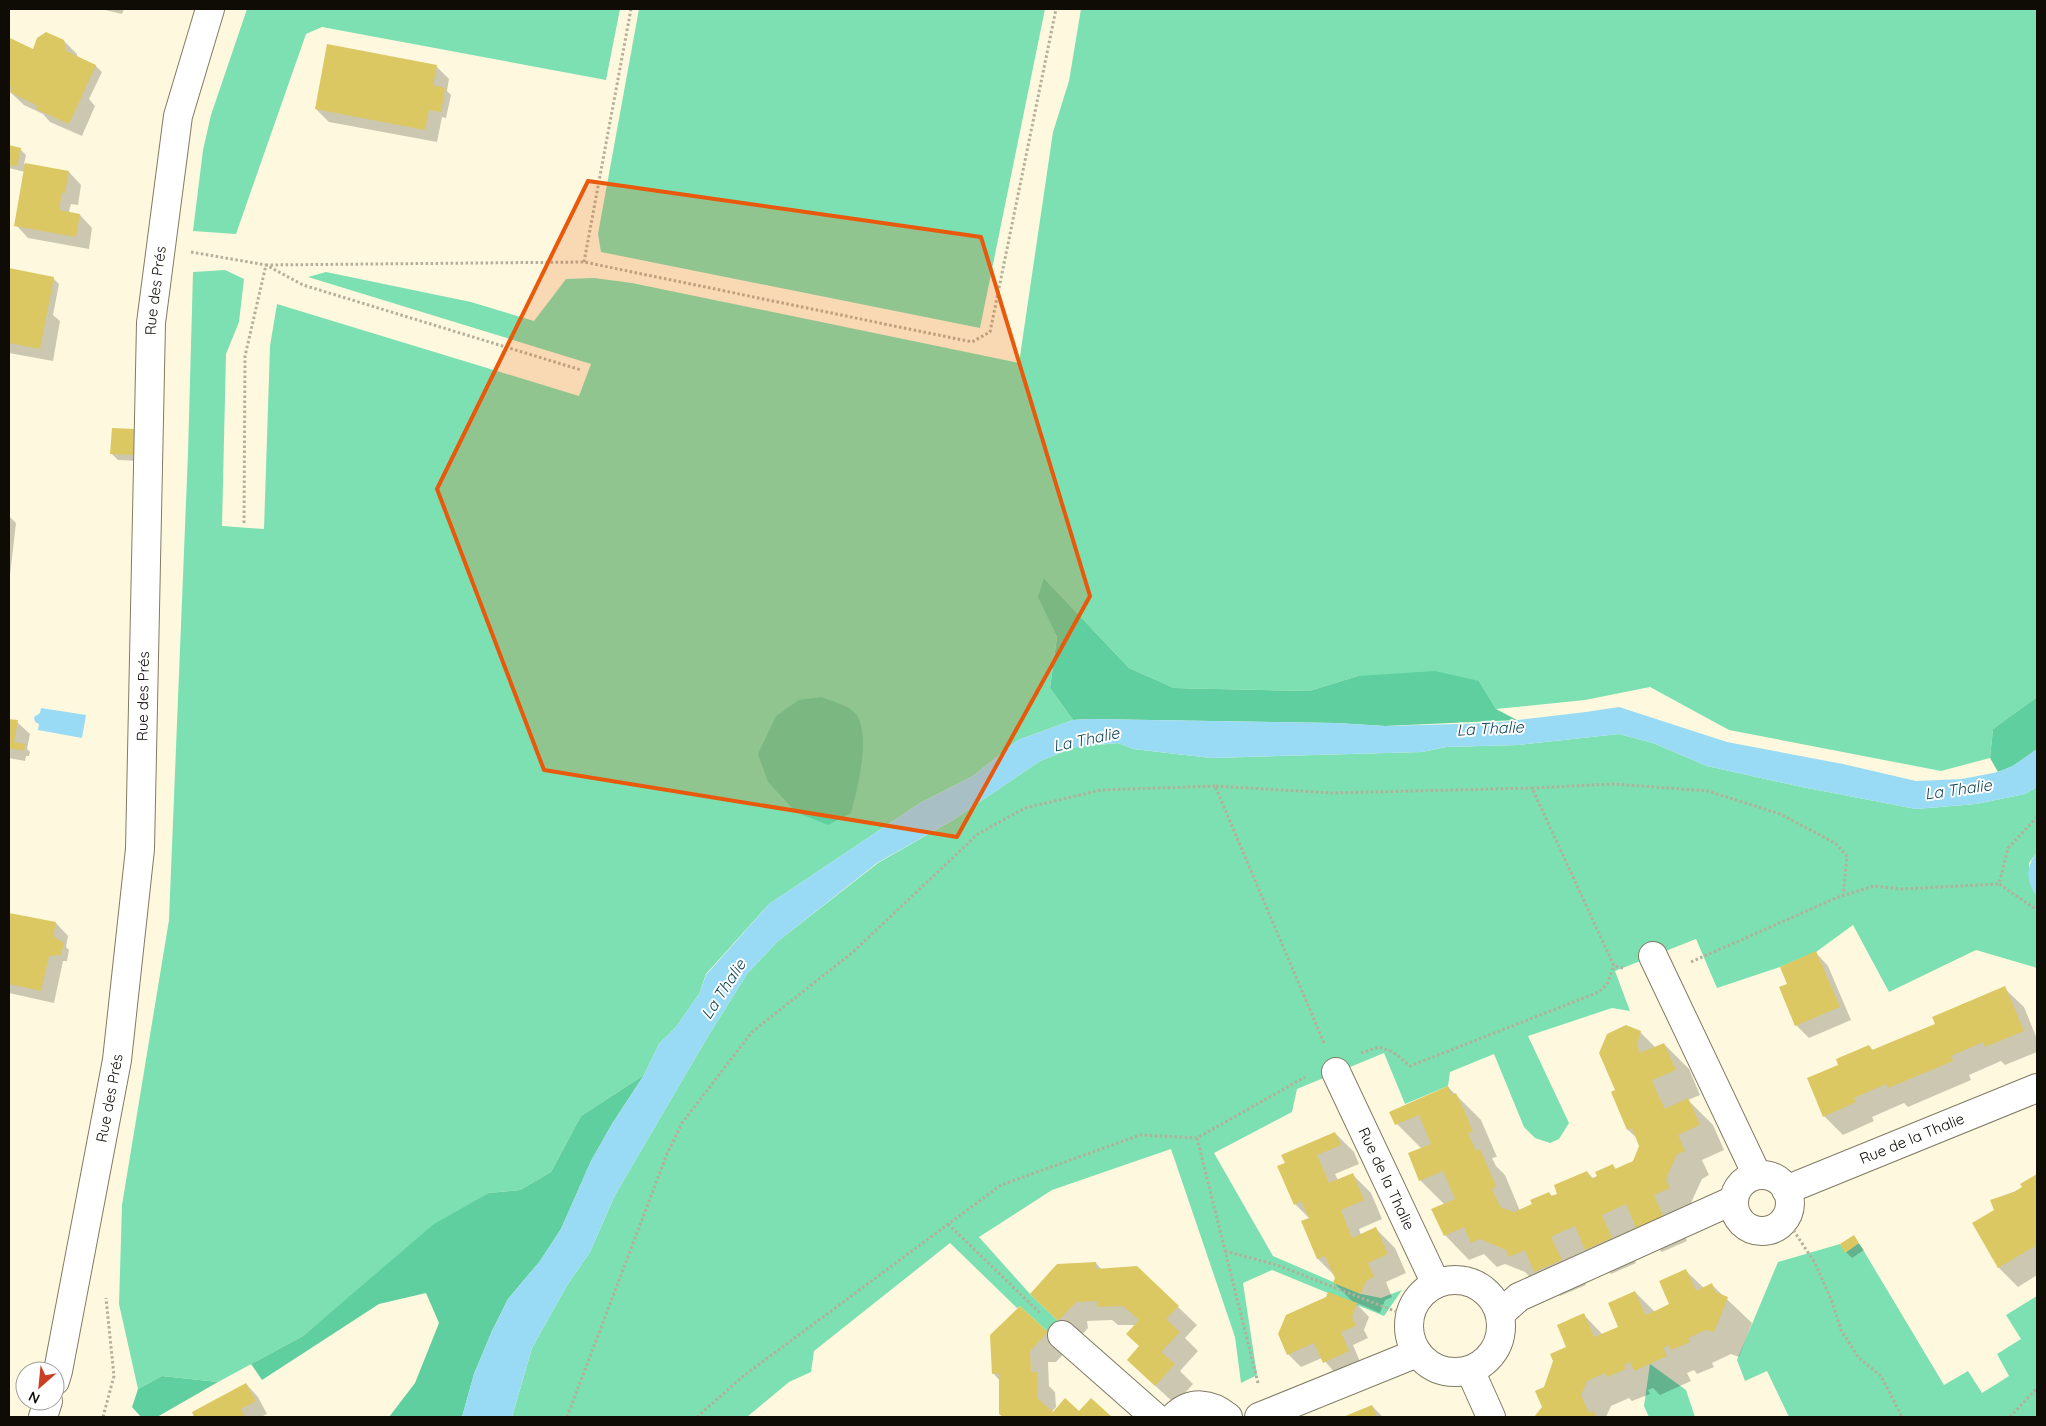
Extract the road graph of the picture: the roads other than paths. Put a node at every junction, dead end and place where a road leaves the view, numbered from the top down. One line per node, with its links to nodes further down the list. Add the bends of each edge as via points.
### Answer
1 (210, 9): 12 (street, Rue des Prés, via 178,116 151,323 140,850 117,1060)
2 (1657, 966): 5 (street)
3 (1334, 1067): 8 (street, Rue de la Thalie)
4 (2037, 1088): 6 (street, Rue de la Thalie)
5 (1757, 1175): 6 (street, via 1776,1179); 7 (street, via 1742,1183)
6 (1786, 1190): 7 (street, via 1789,1209 1779,1225 1770,1230 1751,1229 1741,1222)
7 (1734, 1200): 9 (street, via 1519,1298)
8 (1436, 1284): 9 (street, via 1450,1280 1467,1281 1482,1288); 11 (street, via 1423,1293 1411,1310 1408,1326)
9 (1500, 1314): 13 (street, via 1500,1336 1495,1351 1484,1363)
10 (1062, 1336): 15 (street)
11 (1417, 1353): 13 (street, via 1439,1370 1455,1373); 14 (street)
12 (60, 1361)
13 (1470, 1370): 18 (street)
14 (1261, 1416)
15 (1154, 1417)
16 (1174, 1417): 17 (street, via 1190,1406 1206,1405 1217,1408)
17 (1228, 1417)
18 (1491, 1417)

